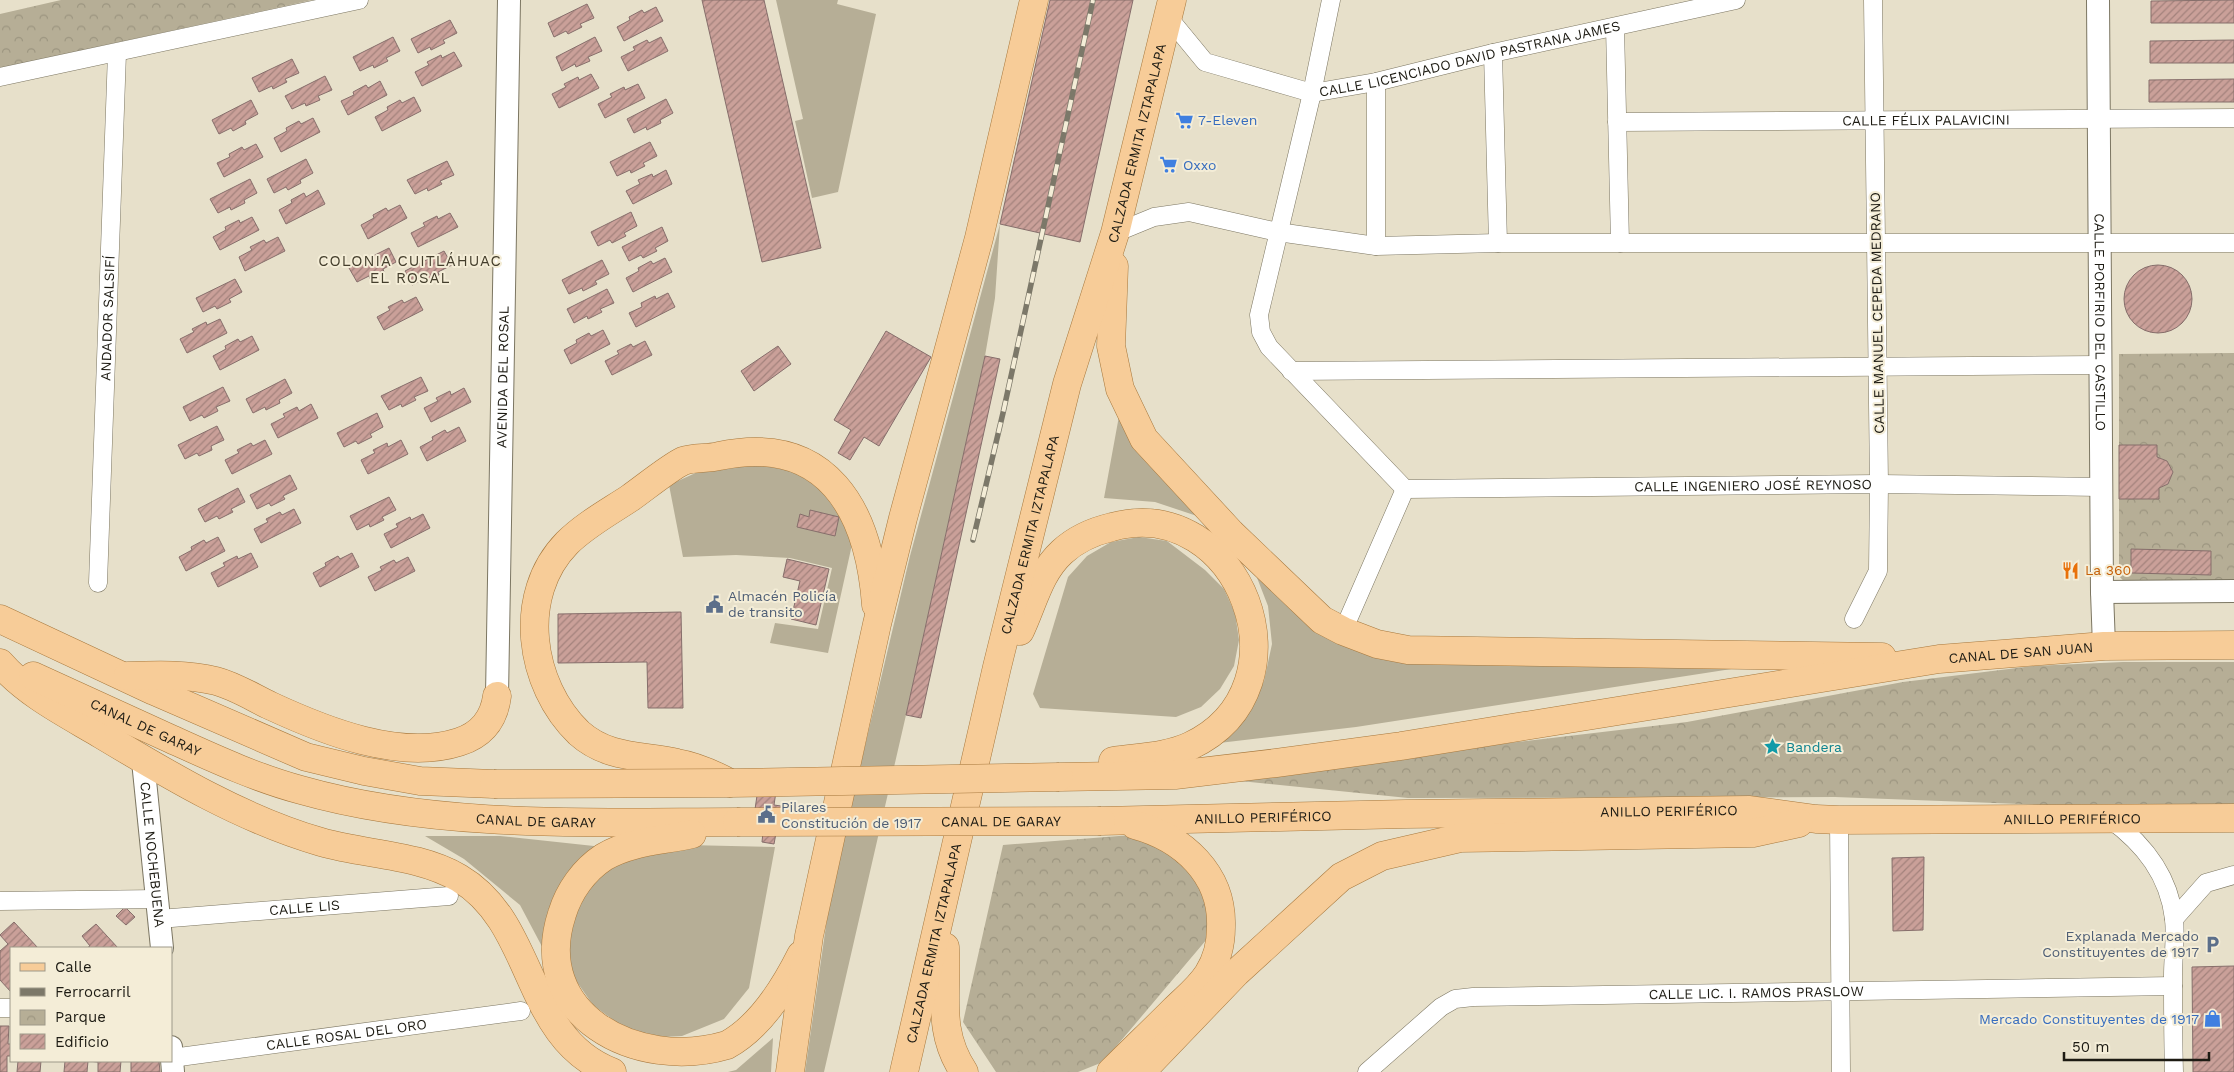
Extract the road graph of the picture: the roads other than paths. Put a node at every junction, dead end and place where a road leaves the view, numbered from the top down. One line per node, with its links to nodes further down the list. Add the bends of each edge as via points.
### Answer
1 (359, 0): 10 (street)
2 (509, 0): 46 (street, AVENIDA DEL ROSAL)
3 (1034, 0): 38 (main road, via 979,238)
4 (1331, 0): 14 (street)
5 (1736, 0): 9 (street, CALLE LICENCIADO DAVID PASTRANA JAMES)
6 (1873, 0): 16 (street, CALLE MANUEL CEPEDA MEDRANO)
7 (2098, 0): 17 (street, CALLE PORFIRIO DEL CASTILLO)
8 (1170, 8): 14 (street, CALLE LICENCIADO DAVID PASTRANA JAMES, via 1205,62); 20 (main road, CALZADA ERMITA IZTAPALAPA)
9 (1615, 27): 11 (street, CALLE LICENCIADO DAVID PASTRANA JAMES); 18 (street)
10 (117, 53): 12 (street); 33 (street, ANDADOR SALSIFÍ)
11 (1493, 53): 13 (street, CALLE LICENCIADO DAVID PASTRANA JAMES); 25 (street)
12 (0, 77)
13 (1376, 82): 14 (street, CALLE LICENCIADO DAVID PASTRANA JAMES); 26 (street)
14 (1312, 93): 19 (street)
15 (2234, 118): 17 (street, CALLE FÉLIX PALAVICINI)
16 (1875, 119): 17 (street, CALLE FÉLIX PALAVICINI); 18 (street, CALLE FÉLIX PALAVICINI); 21 (street, CALLE MANUEL CEPEDA MEDRANO)
17 (2098, 120): 22 (street, CALLE PORFIRIO DEL CASTILLO)
18 (1617, 122): 23 (street)
19 (1278, 232): 20 (street, via 1189,212 1154,216); 26 (street); 29 (street, via 1260,323 1269,347)
20 (1115, 233): 39 (main road, via 1112,346 1120,389 1144,439 1231,533 1322,620); 44 (main road, CALZADA ERMITA IZTAPALAPA, via 1067,384)
21 (1876, 242): 22 (street); 23 (street); 27 (street, CALLE MANUEL CEPEDA MEDRANO)
22 (2098, 242): 24 (street); 28 (street, CALLE PORFIRIO DEL CASTILLO)
23 (1620, 243): 25 (street)
24 (2234, 243)
25 (1498, 244): 26 (street)
26 (1376, 246)
27 (1877, 365): 28 (street); 29 (street); 30 (street, CALLE MANUEL CEPEDA MEDRANO)
28 (2100, 365): 31 (street, CALLE PORFIRIO DEL CASTILLO)
29 (1291, 371): 32 (street)
30 (1879, 484): 31 (street, CALLE INGENIERO JOSÉ REYNOSO); 32 (street, CALLE INGENIERO JOSÉ REYNOSO); 37 (street, CALLE MANUEL CEPEDA MEDRANO, via 1878,571)
31 (2101, 487): 35 (street, CALLE PORFIRIO DEL CASTILLO)
32 (1405, 489): 39 (street)
33 (98, 583)
34 (2234, 591): 35 (street)
35 (2102, 592): 41 (street, CALLE PORFIRIO DEL CASTILLO)
36 (0, 619): 45 (main road)
37 (1854, 619)
38 (877, 624): 49 (main road, via 869,554 844,498 826,477 802,461 775,452 754,451 683,461 578,533 558,554 543,582 536,616 537,655 548,690 569,721 590,742 615,754 670,761 697,768); 61 (main road)
39 (1343, 631): 42 (main road, via 1377,644 1408,650)
40 (2234, 644): 41 (main road)
41 (2104, 646): 42 (main road, CANAL DE SAN JUAN)
42 (1939, 659): 48 (main road, via 1401,746 1175,775)
43 (0, 662): 47 (main road, via 13,678); 54 (main road, CANAL DE GARAY, via 212,758 300,790 363,805 501,820)
44 (997, 667): 48 (main road, via 1017,638 1044,575 1053,562 1088,535 1120,525 1152,522 1196,538 1228,568 1246,604 1254,633 1254,663 1239,702 1218,726 1175,752 1111,762); 59 (main road, CALZADA ERMITA IZTAPALAPA)
45 (123, 676): 46 (main road, via 178,676 217,681 317,726 370,742 413,748 443,746 477,734 493,714); 49 (main road, bridge, via 306,757 420,781 494,784)
46 (496, 696)
47 (143, 761): 58 (street, CALLE NOCHEBUENA); 67 (main road, via 261,820 322,842 433,866 458,878 480,893 495,910 518,948 544,1009 574,1050)
48 (1058, 777): 49 (main road, bridge)
49 (730, 783)
50 (2234, 818): 51 (main road, ANILLO PERIFÉRICO)
51 (2110, 819): 52 (main road, ANILLO PERIFÉRICO); 60 (street, via 2131,834 2158,868 2168,889)
52 (1827, 820): 53 (main road, ANILLO PERIFÉRICO, via 1750,810); 64 (street); 72 (main road, via 1753,833 1460,838 1382,856 1341,876 1236,973)
53 (1101, 821): 54 (main road, CANAL DE GARAY, bridge); 71 (main road, via 1148,828 1189,852 1208,875 1222,918 1218,951 1200,985)
54 (736, 822): 61 (main road, via 686,836 628,846 603,858 581,878 571,891 559,922 556,957 563,988 577,1013 610,1045 638,1057 675,1061 711,1053 744,1034 762,1015 790,976)
55 (2234, 875): 60 (street, via 2206,883)
56 (449, 896): 58 (street, CALLE LIS)
57 (0, 901): 58 (street, CALLE LIS)
58 (159, 909): 62 (street, CALLE NOCHEBUENA)
59 (942, 913): 69 (main road, CALZADA ERMITA IZTAPALAPA); 70 (main road, via 946,957 945,1022 950,1045)
60 (2174, 919): 63 (street)
61 (809, 936): 68 (main road)
62 (162, 947)
63 (2173, 986): 64 (street, CALLE LIC. I. RAMOS PRASLOW); 75 (street)
64 (1840, 991): 73 (street, CALLE LIC. I. RAMOS PRASLOW, via 1455,999 1441,1006); 74 (street)
65 (521, 1011): 66 (street, CALLE ROSAL DEL ORO)
66 (172, 1059)
67 (612, 1072)
68 (790, 1072)
69 (904, 1072)
70 (964, 1072)
71 (1111, 1072)
72 (1141, 1072)
73 (1367, 1072)
74 (1841, 1072)
75 (2174, 1072)

